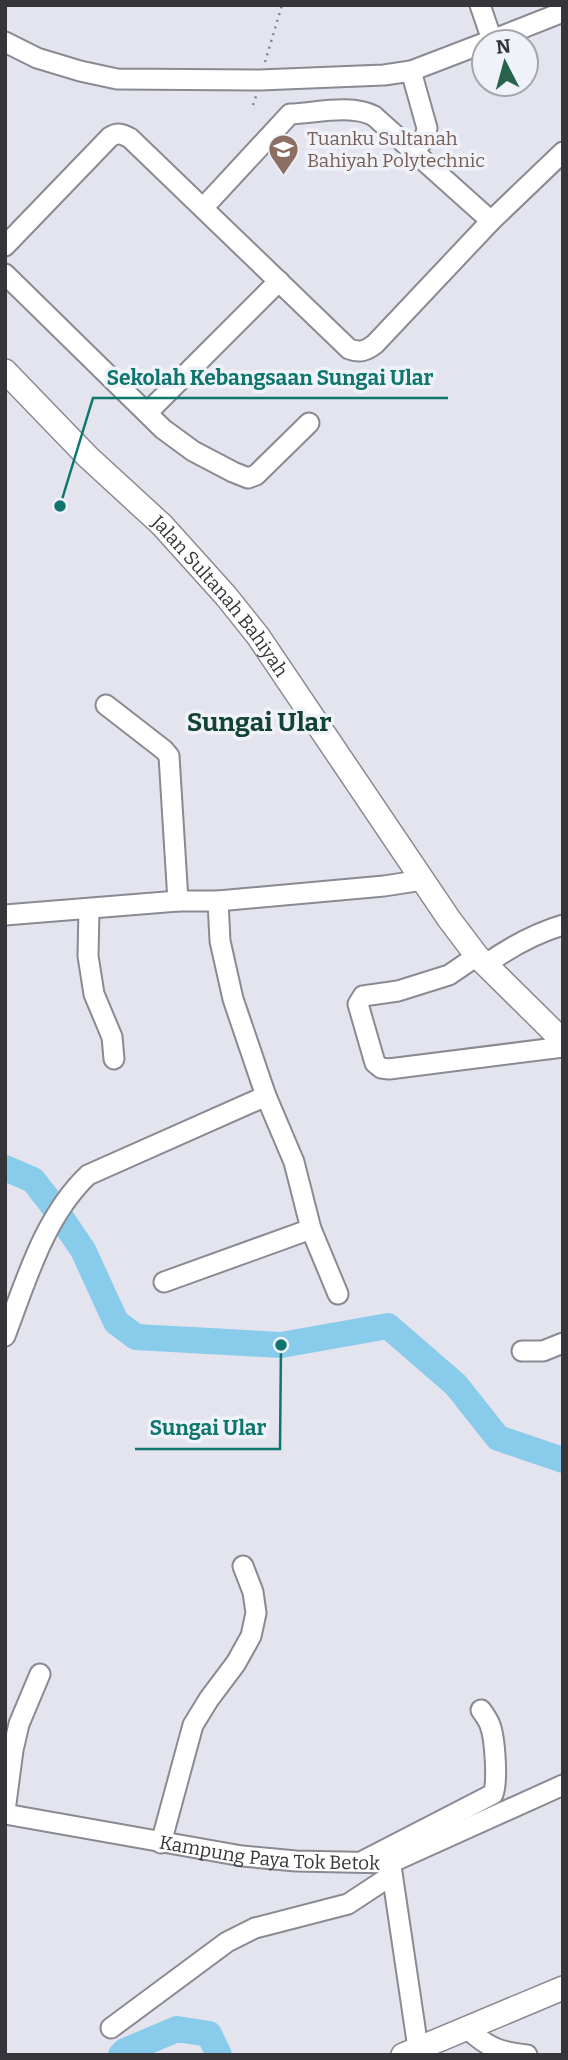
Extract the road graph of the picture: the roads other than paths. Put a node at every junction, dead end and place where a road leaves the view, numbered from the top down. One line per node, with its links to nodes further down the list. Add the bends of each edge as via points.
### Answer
1 (480, 5): 3 (street)
2 (563, 12): 4 (street)
3 (485, 28)
4 (523, 28)
5 (5, 42): 7 (street, via 37,58 117,79 260,80)
6 (470, 49): 7 (street)
7 (411, 71): 9 (street, via 427,128)
8 (563, 152): 11 (street)
9 (413, 153): 10 (street, via 366,112 290,114); 11 (street)
10 (203, 208): 12 (street, via 130,138 116,133); 14 (street)
11 (491, 221): 14 (street, via 366,351 349,349)
12 (5, 246)
13 (5, 274): 16 (street)
14 (279, 281): 16 (street)
15 (5, 371): 19 (main road, Jalan Sultanah Bahiyah, via 162,525 226,596)
16 (147, 413): 17 (street, via 193,452 248,478)
17 (309, 423)
18 (106, 705): 20 (street, via 169,756)
19 (423, 880): 21 (street); 25 (main road, Jalan Sultanah Bahiyah)
20 (178, 901): 21 (street); 22 (street)
21 (218, 901): 29 (street, via 220,941 233,999)
22 (89, 909): 23 (street); 28 (street, via 88,956 94,994 112,1037)
23 (5, 915)
24 (563, 925): 25 (street)
25 (481, 960): 26 (main road, Jalan Sultanah Bahiyah); 27 (street, via 398,991 363,996 358,1004 375,1063 388,1069)
26 (563, 1041)
27 (563, 1047)
28 (114, 1059)
29 (266, 1096): 30 (street, via 294,1162); 33 (street, via 88,1175 52,1220)
30 (311, 1229): 31 (street); 32 (street)
31 (164, 1282)
32 (338, 1294)
33 (5, 1336)
34 (563, 1343): 35 (street, via 543,1351)
35 (522, 1351)
36 (243, 1566): 41 (street, via 256,1613 251,1636 193,1725)
37 (40, 1675): 40 (street, via 19,1724)
38 (481, 1710): 42 (street, via 492,1738 493,1794)
39 (563, 1784): 43 (street, Kampung Paya Tok Betok)
40 (5, 1813): 41 (street, Kampung Paya Tok Betok)
41 (161, 1843): 42 (street, Kampung Paya Tok Betok, via 242,1856)
42 (362, 1862): 43 (street, Kampung Paya Tok Betok)
43 (391, 1869): 45 (street, via 348,1904 255,1927 227,1942); 47 (street)
44 (563, 1988): 46 (main road)
45 (111, 2028)
46 (468, 2029): 47 (main road); 48 (street, via 483,2044)
47 (410, 2051)
48 (527, 2055)

